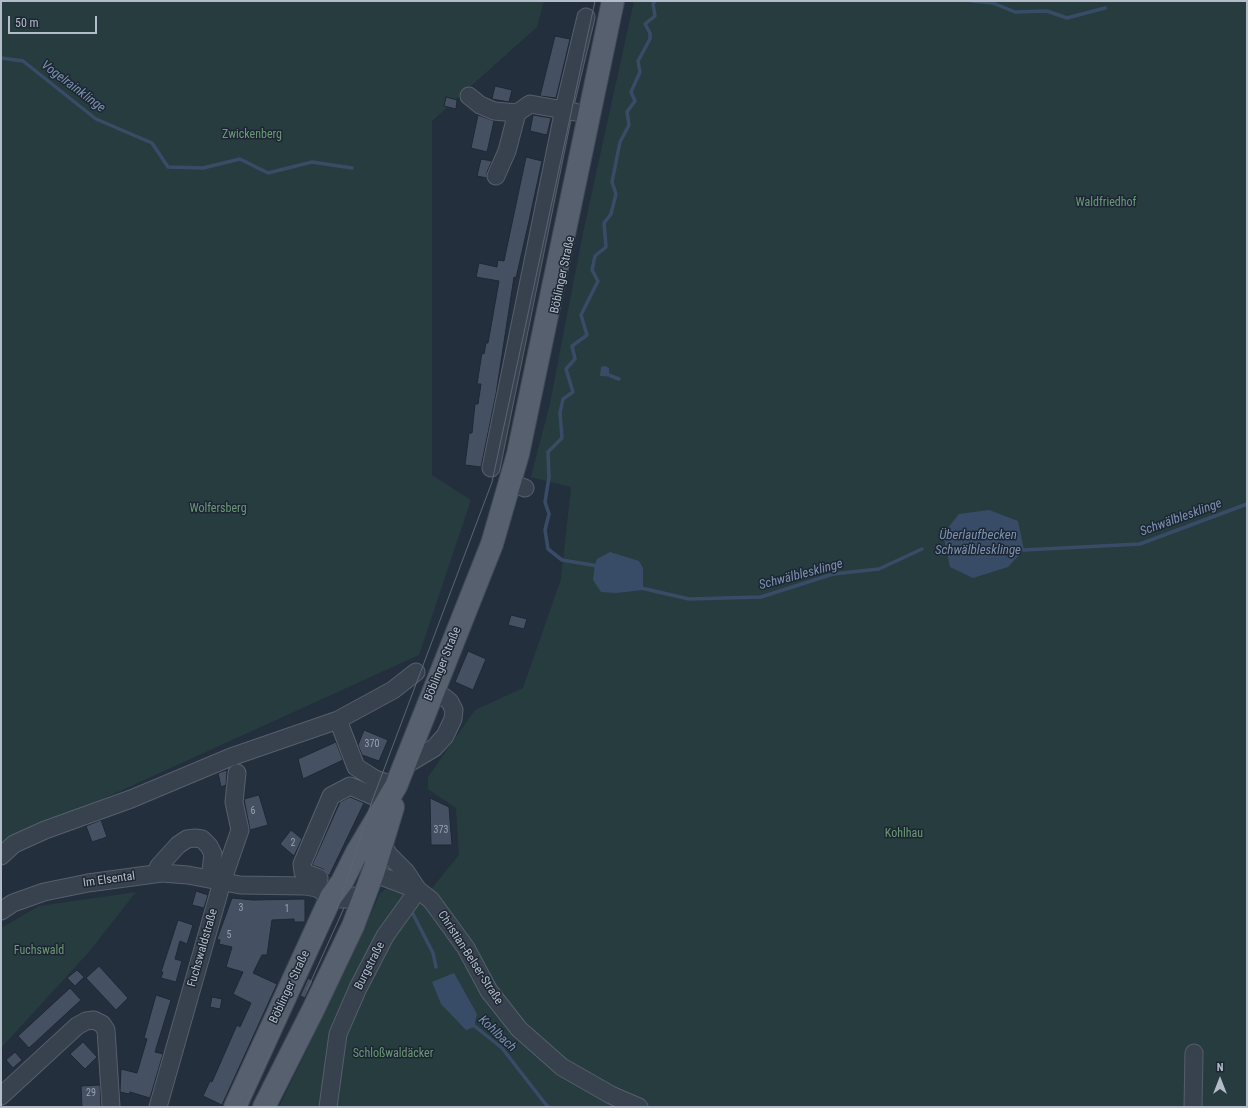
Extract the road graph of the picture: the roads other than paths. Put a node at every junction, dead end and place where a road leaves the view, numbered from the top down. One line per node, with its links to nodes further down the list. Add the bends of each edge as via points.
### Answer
1 (613, 1): 5 (main road, Böblinger Straße)
2 (621, 1): 14 (main road, Böblinger Straße, via 522,487 503,529)
3 (586, 16): 6 (street)
4 (469, 96): 7 (street, via 480,106 494,111)
5 (593, 98): 6 (street); 8 (main road, Böblinger Straße)
6 (570, 110): 7 (street, via 530,104); 8 (street); 11 (street)
7 (517, 113): 9 (street, via 507,151)
8 (585, 134): 10 (main road, Böblinger Straße)
9 (496, 176)
10 (531, 389): 11 (street); 12 (main road, Böblinger Straße)
11 (510, 403): 12 (street); 13 (street)
12 (524, 425): 14 (main road, Böblinger Straße, via 511,483)
13 (491, 468)
14 (492, 544): 16 (main road, Böblinger Straße)
15 (416, 672): 17 (street, via 392,690)
16 (431, 694): 19 (main road, Böblinger Straße); 19 (street, via 444,697 450,702 454,710 453,719 445,736)
17 (338, 720): 19 (street, via 356,767); 21 (street, via 231,757 131,799 74,819 14,844)
18 (237, 773): 23 (street, via 234,802 240,830)
19 (392, 793): 20 (main road, Böblinger Straße, via 391,816); 24 (street, Böblinger Straße, via 371,851); 25 (main road, Böblinger Straße, via 342,882); 25 (street, via 350,786 331,796 302,864 304,872 319,878)
20 (382, 844): 24 (main road, Böblinger Straße); 26 (street)
21 (1, 856)
22 (155, 874): 23 (street, Im Elsental, via 176,874); 23 (street, via 178,845 187,839 195,838 202,839 213,854); 27 (street, Im Elsental, via 44,892 13,903)
23 (216, 881): 25 (street, via 240,885 305,886); 31 (street, Fuchswaldstraße)
24 (369, 883): 25 (street, via 348,899); 26 (street, Christian-Belser-Straße); 33 (main road, Böblinger Straße, via 353,926)
25 (327, 890): 32 (main road, Böblinger Straße)
26 (418, 890): 34 (street, Burgstraße, via 385,936 338,1034); 35 (street, Christian-Belser-Straße, via 431,900 466,948 489,991 519,1029 562,1067 611,1095)
27 (1, 912)
28 (1194, 1053): 36 (street)
29 (1, 1096): 30 (street, via 77,1026 94,1020 102,1024 106,1030)
30 (111, 1107)
31 (158, 1107)
32 (235, 1107)
33 (264, 1107)
34 (328, 1107)
35 (639, 1107)
36 (1193, 1107)

